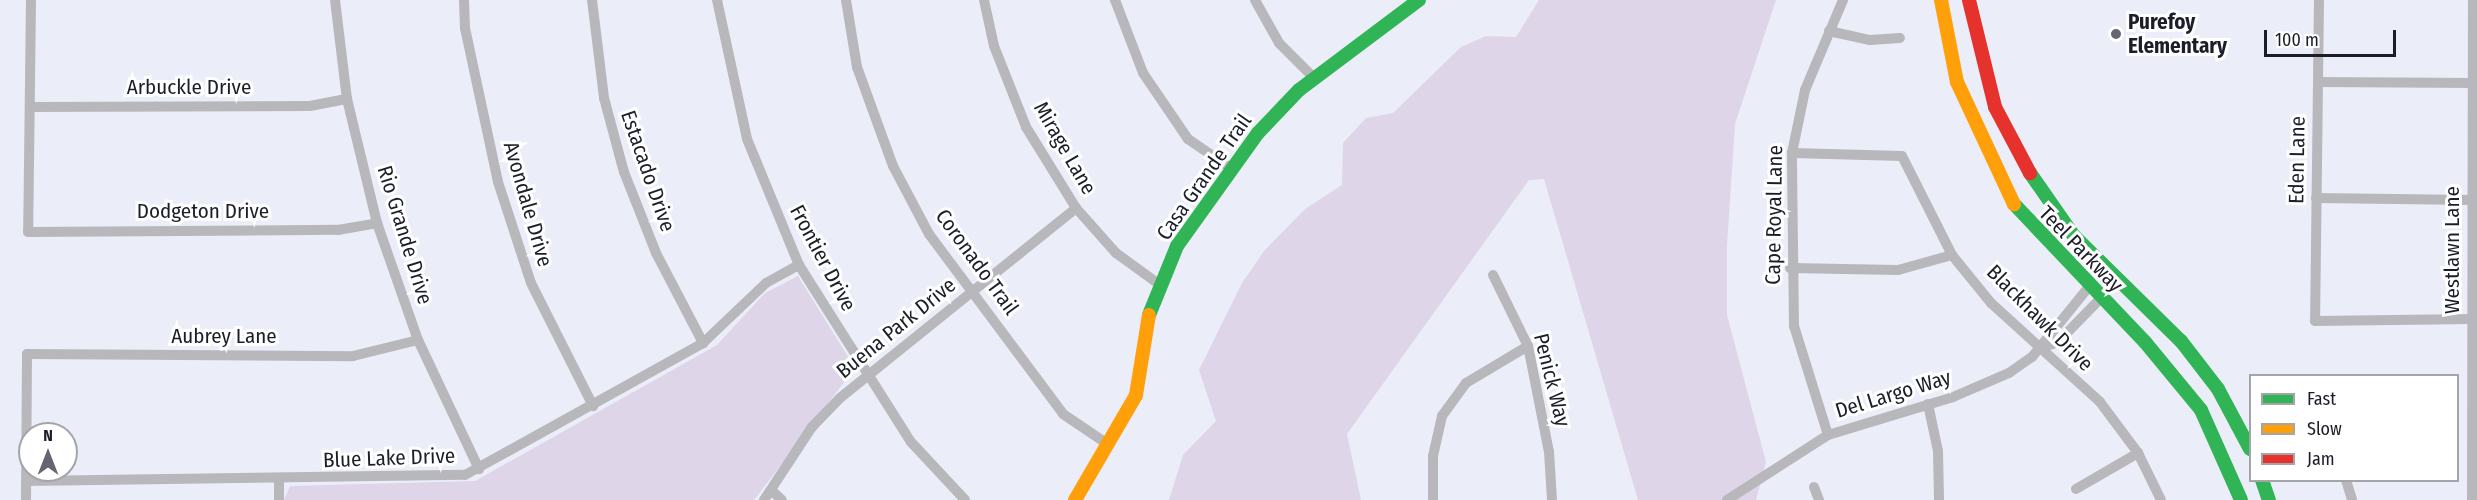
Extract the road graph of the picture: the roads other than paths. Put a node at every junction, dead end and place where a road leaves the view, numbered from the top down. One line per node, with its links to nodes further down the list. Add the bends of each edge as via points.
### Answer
1 (31, 0): 22 (street)
2 (335, 0): 21 (street, Rio Grande Drive)
3 (464, 0): 48 (street, Avondale Drive, via 465,28 498,182 531,283)
4 (592, 0): 43 (street, Estacado Drive, via 604,98 624,172 656,253)
5 (717, 0): 32 (street, Frontier Drive, via 747,139)
6 (846, 0): 39 (street, Coronado Trail, via 857,67 893,166 929,234)
7 (984, 0): 29 (street, Mirage Lane, via 994,46 1026,127)
8 (1115, 0): 26 (street, via 1143,73 1188,139)
9 (1256, 0): 18 (street, via 1279,43)
10 (1843, 0): 16 (street, Cape Royal Lane)
11 (1941, 0): 24 (main road, Teel Parkway)
12 (1970, 0): 23 (main road, Teel Parkway)
13 (2319, 0): 19 (street, Eden Lane)
14 (2473, 0): 20 (street, Westlawn Lane)
15 (1415, 1): 18 (main road, Casa Grande Trail)
16 (1829, 32): 17 (street, via 1870,40); 25 (street, Cape Royal Lane, via 1802,98)
17 (1900, 38)
18 (1314, 78): 26 (main road, Casa Grande Trail, via 1258,133)
19 (2318, 82): 20 (street); 27 (street, Eden Lane)
20 (2473, 83): 28 (street, Westlawn Lane)
21 (347, 99): 22 (street, Arbuckle Drive, via 310,106); 30 (street, Rio Grande Drive)
22 (30, 107): 30 (street, Dodgeton Drive, via 28,232 338,230)
23 (1995, 107): 24 (main road); 33 (main road, Teel Parkway, via 2037,187)
24 (1969, 117): 38 (main road, Teel Parkway, via 1981,149 2025,222)
25 (1792, 153): 31 (street, Blackhawk Drive, via 1902,156); 34 (street, Cape Royal Lane)
26 (1232, 169): 37 (main road, Casa Grande Trail, via 1177,246)
27 (2316, 198): 28 (street); 41 (street, Eden Lane, via 2315,321)
28 (2472, 200): 41 (street, Westlawn Lane)
29 (1076, 208): 37 (street, Mirage Lane, via 1116,253); 39 (street, Buena Park Drive)
30 (377, 223): 42 (street, Rio Grande Drive)
31 (1952, 255): 34 (street, via 1898,270); 45 (street, Blackhawk Drive, via 1991,303)
32 (799, 265): 43 (street, Blue Lake Drive, via 766,283); 46 (street, Frontier Drive)
33 (2105, 267): 36 (main road, Teel Parkway); 38 (main road)
34 (1790, 268): 50 (street, Cape Royal Lane, via 1806,378)
35 (1493, 275): 44 (street, Penick Way)
36 (2117, 280): 40 (main road); 53 (main road, Teel Parkway, via 2181,341 2218,389)
37 (1160, 285): 52 (main road, Casa Grande Trail, via 1151,306 1136,395)
38 (2087, 289): 40 (main road, Teel Parkway); 45 (street, Del Largo Way)
39 (973, 291): 46 (street, Buena Park Drive); 52 (street, Coronado Trail, via 1063,414)
40 (2099, 300): 45 (street, Del Largo Way, via 2058,342); 76 (main road, Teel Parkway, via 2145,342 2201,410)
41 (2471, 319): 51 (street, Westlawn Lane)
42 (418, 340): 49 (street, Aubrey Lane, via 353,356 27,354); 55 (street, Rio Grande Drive)
43 (703, 343): 48 (street, Blue Lake Drive)
44 (1528, 346): 70 (street, via 1466,383 1442,416 1433,456); 71 (street, Penick Way, via 1549,452)
45 (2040, 348): 47 (street, Del Largo Way, via 2009,373); 54 (street, Blackhawk Drive, via 2100,402)
46 (871, 375): 63 (street, Buena Park Drive, via 812,427); 68 (street, Frontier Drive, via 910,442)
47 (1928, 404): 50 (street, Del Largo Way); 74 (street, via 1938,451)
48 (593, 406): 55 (street, Blue Lake Drive)
49 (26, 422)
50 (1828, 435): 72 (street, Del Largo Way)
51 (2474, 435): 79 (street, Westlawn Lane)
52 (1109, 445): 69 (main road, Casa Grande Trail)
53 (2249, 447)
54 (2138, 453): 62 (street); 75 (street, Blackhawk Drive)
55 (479, 469): 57 (street, Blue Lake Drive, via 448,480)
56 (78, 481): 57 (street, Blue Lake Drive)
57 (279, 481): 65 (street)
58 (26, 482): 64 (street)
59 (2263, 482): 77 (main road)
60 (2347, 482): 78 (street)
61 (1814, 487): 73 (street)
62 (2076, 489)
63 (772, 491): 66 (street, Buena Park Drive); 67 (street)
64 (26, 500)
65 (279, 500)
66 (764, 500)
67 (782, 500)
68 (965, 500)
69 (1075, 500)
70 (1433, 500)
71 (1552, 500)
72 (1727, 500)
73 (1818, 500)
74 (1939, 500)
75 (2162, 500)
76 (2241, 500)
77 (2269, 500)
78 (2352, 500)
79 (2472, 500)

